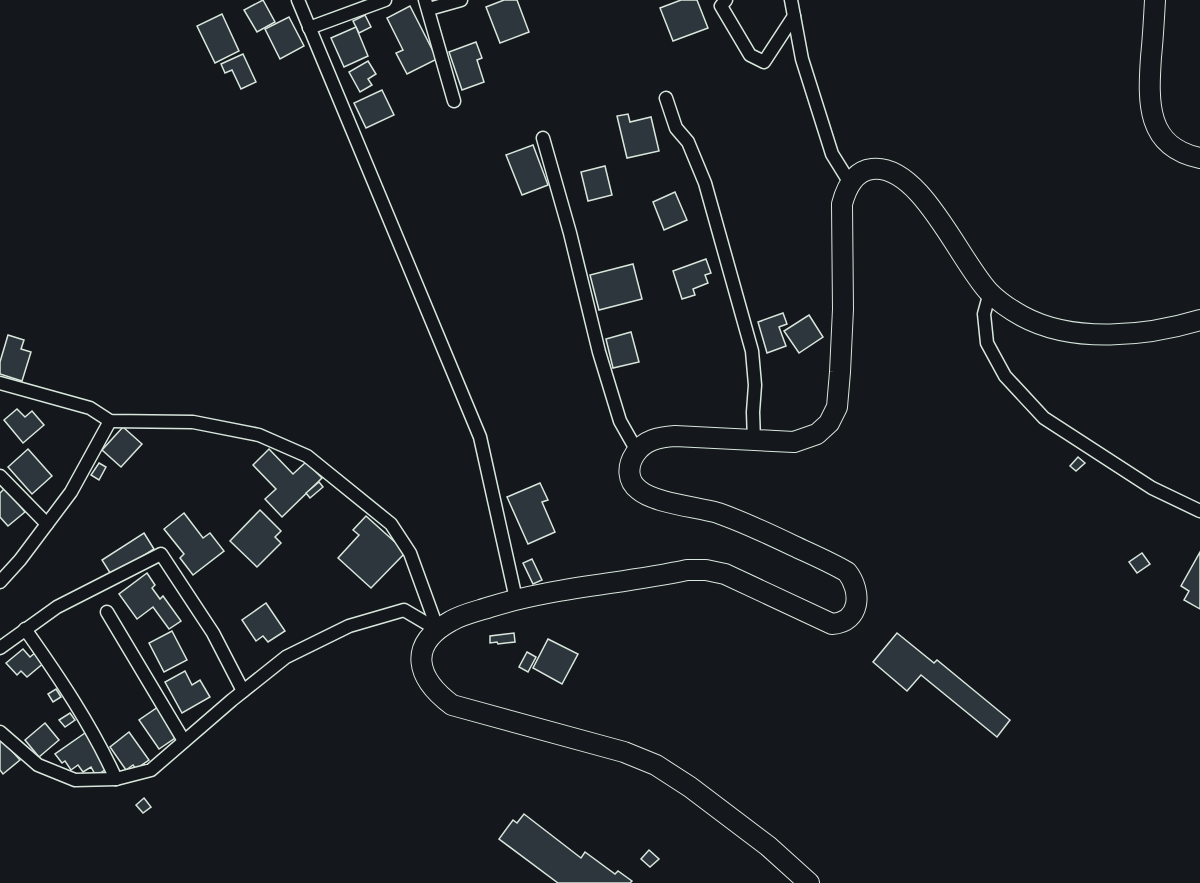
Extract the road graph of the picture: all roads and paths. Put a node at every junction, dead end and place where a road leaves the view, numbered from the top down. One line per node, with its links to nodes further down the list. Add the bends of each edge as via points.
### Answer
1 (298, 0): 9 (street)
2 (385, 0): 9 (street)
3 (461, 0): 7 (street)
4 (726, 0): 8 (street, via 721,6 750,55 764,62)
5 (791, 0): 8 (street)
6 (1155, 0): 13 (main road, via 1148,93 1154,122 1176,150)
7 (427, 5): 11 (street)
8 (794, 16): 14 (street, via 802,59 832,154)
9 (309, 28): 25 (street, via 480,437)
10 (666, 98): 19 (street, via 676,128 688,142 705,183 752,351)
11 (454, 101)
12 (543, 138): 20 (street, via 599,352 620,421)
13 (1200, 158)
14 (850, 183): 15 (main road, via 866,169 881,167 900,175 934,212); 19 (main road, via 841,219 843,309 837,407 829,423 812,437 794,442)
15 (990, 292): 16 (main road, via 1036,323 1061,330 1131,335); 22 (street, via 984,314 987,343 1005,376 1044,418 1152,488)
16 (1200, 320)
17 (0, 382): 18 (street, via 90,408)
18 (110, 421): 23 (street); 28 (street, via 194,422 259,435 307,456 391,524 410,553)
19 (754, 441): 20 (main road, via 659,437)
20 (636, 451): 25 (main road, via 629,471 641,493 717,513 838,566 854,580 857,591 852,613 832,624 725,574 706,570)
21 (0, 476): 23 (street)
22 (1200, 511)
23 (47, 524): 24 (street)
24 (0, 582)
25 (516, 599): 28 (main road, via 452,620)
26 (107, 612): 32 (street)
27 (25, 629): 29 (street); 30 (street, via 57,607 161,554 213,633); 33 (street, via 64,685)
28 (438, 630): 30 (street, via 404,610 349,626 286,657); 34 (main road, via 424,645 422,663 435,692 452,705 624,752 656,765 768,846)
29 (0, 648)
30 (243, 691): 32 (street)
31 (0, 732): 33 (street, via 38,765 75,780)
32 (184, 741): 33 (street, via 151,770)
33 (116, 779)
34 (809, 883)

